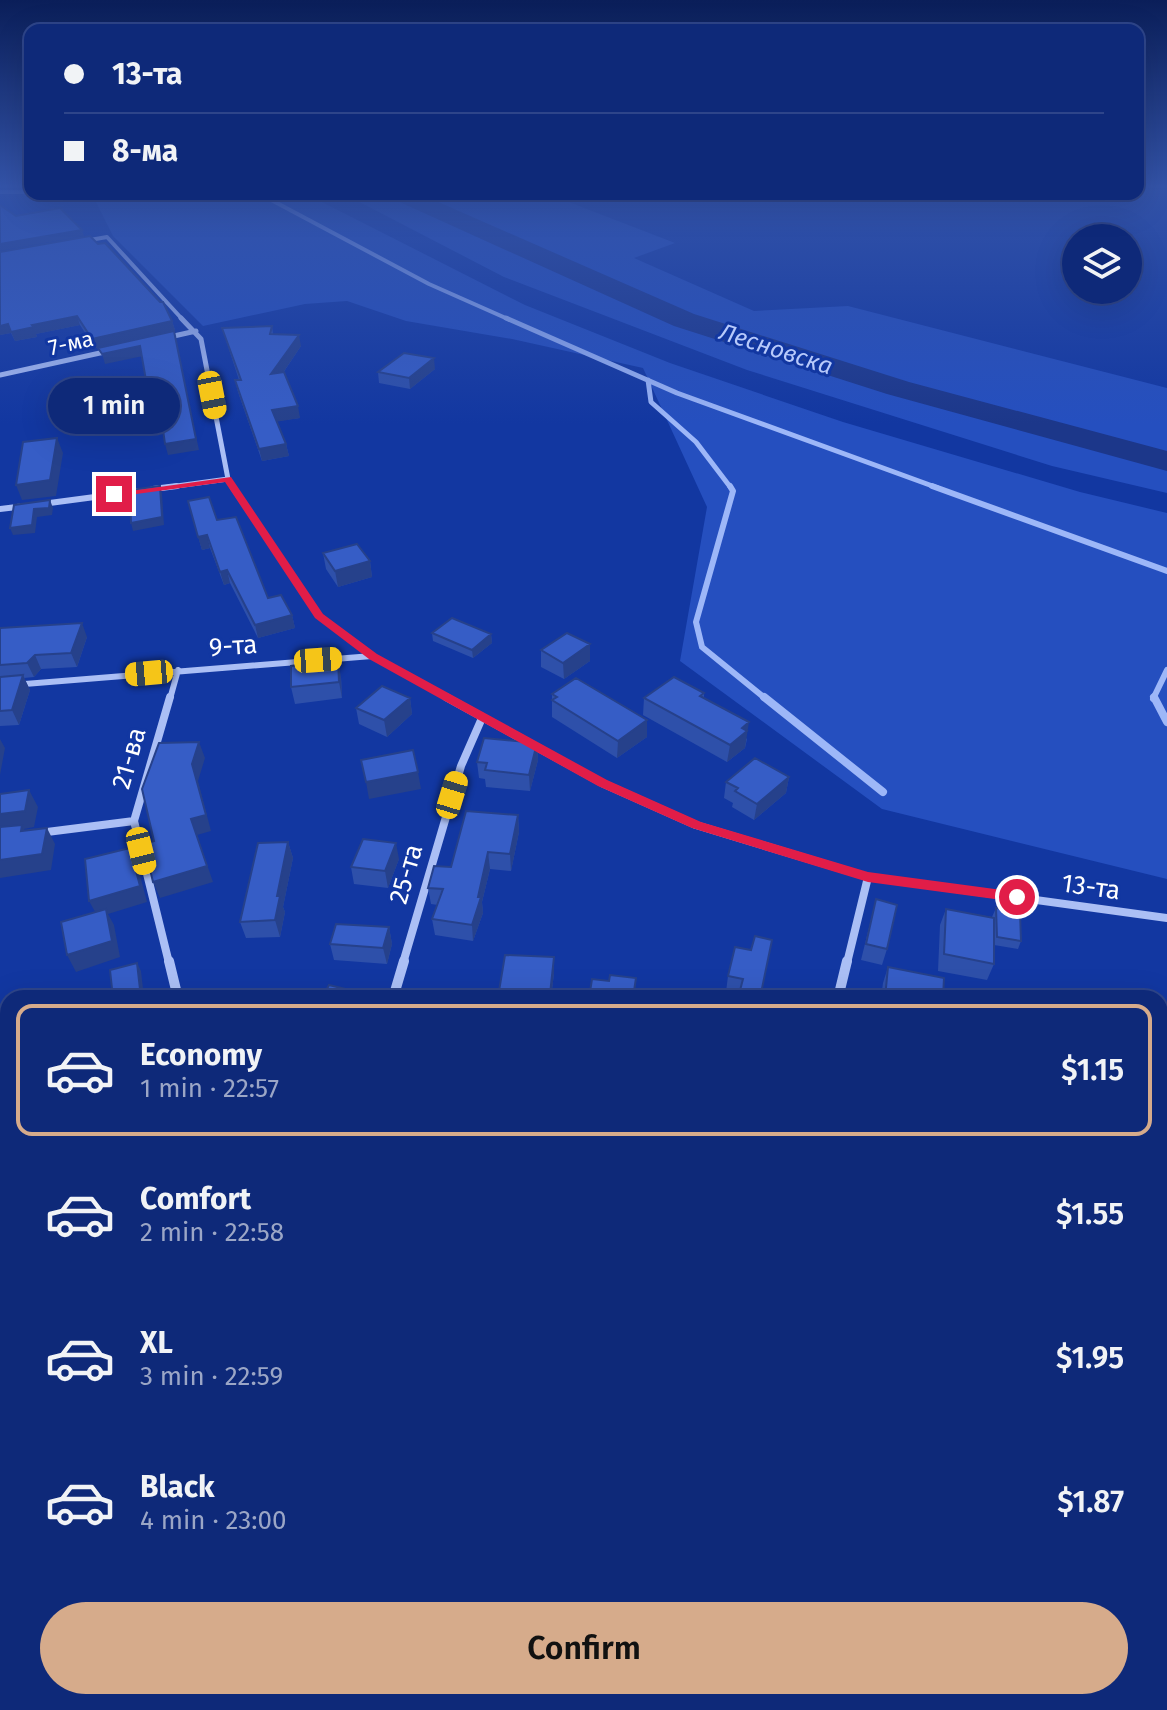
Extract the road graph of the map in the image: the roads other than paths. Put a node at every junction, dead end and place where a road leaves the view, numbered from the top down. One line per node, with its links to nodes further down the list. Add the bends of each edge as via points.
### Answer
1 (133, 265): 2 (street, 13-та)
2 (196, 331): 3 (street); 6 (street, 13-та)
3 (151, 342)
4 (120, 348): 5 (street, 7-ма)
5 (0, 375)
6 (228, 479): 7 (street); 8 (street, 13-та, via 319,616)
7 (0, 509)
8 (373, 656): 9 (street, 9-та); 11 (street, 13-та)
9 (178, 670): 10 (street, 9-та); 12 (street, 21-ва)
10 (0, 686)
11 (482, 718): 14 (street, 13-та, via 602,783 696,825); 17 (street, 25-та, via 461,766)
12 (134, 821): 13 (street); 16 (street, 21-ва)
13 (30, 835)
14 (868, 877): 15 (street, 13-та); 18 (street)
15 (1167, 918)
16 (176, 990)
17 (395, 990)
18 (840, 990)

